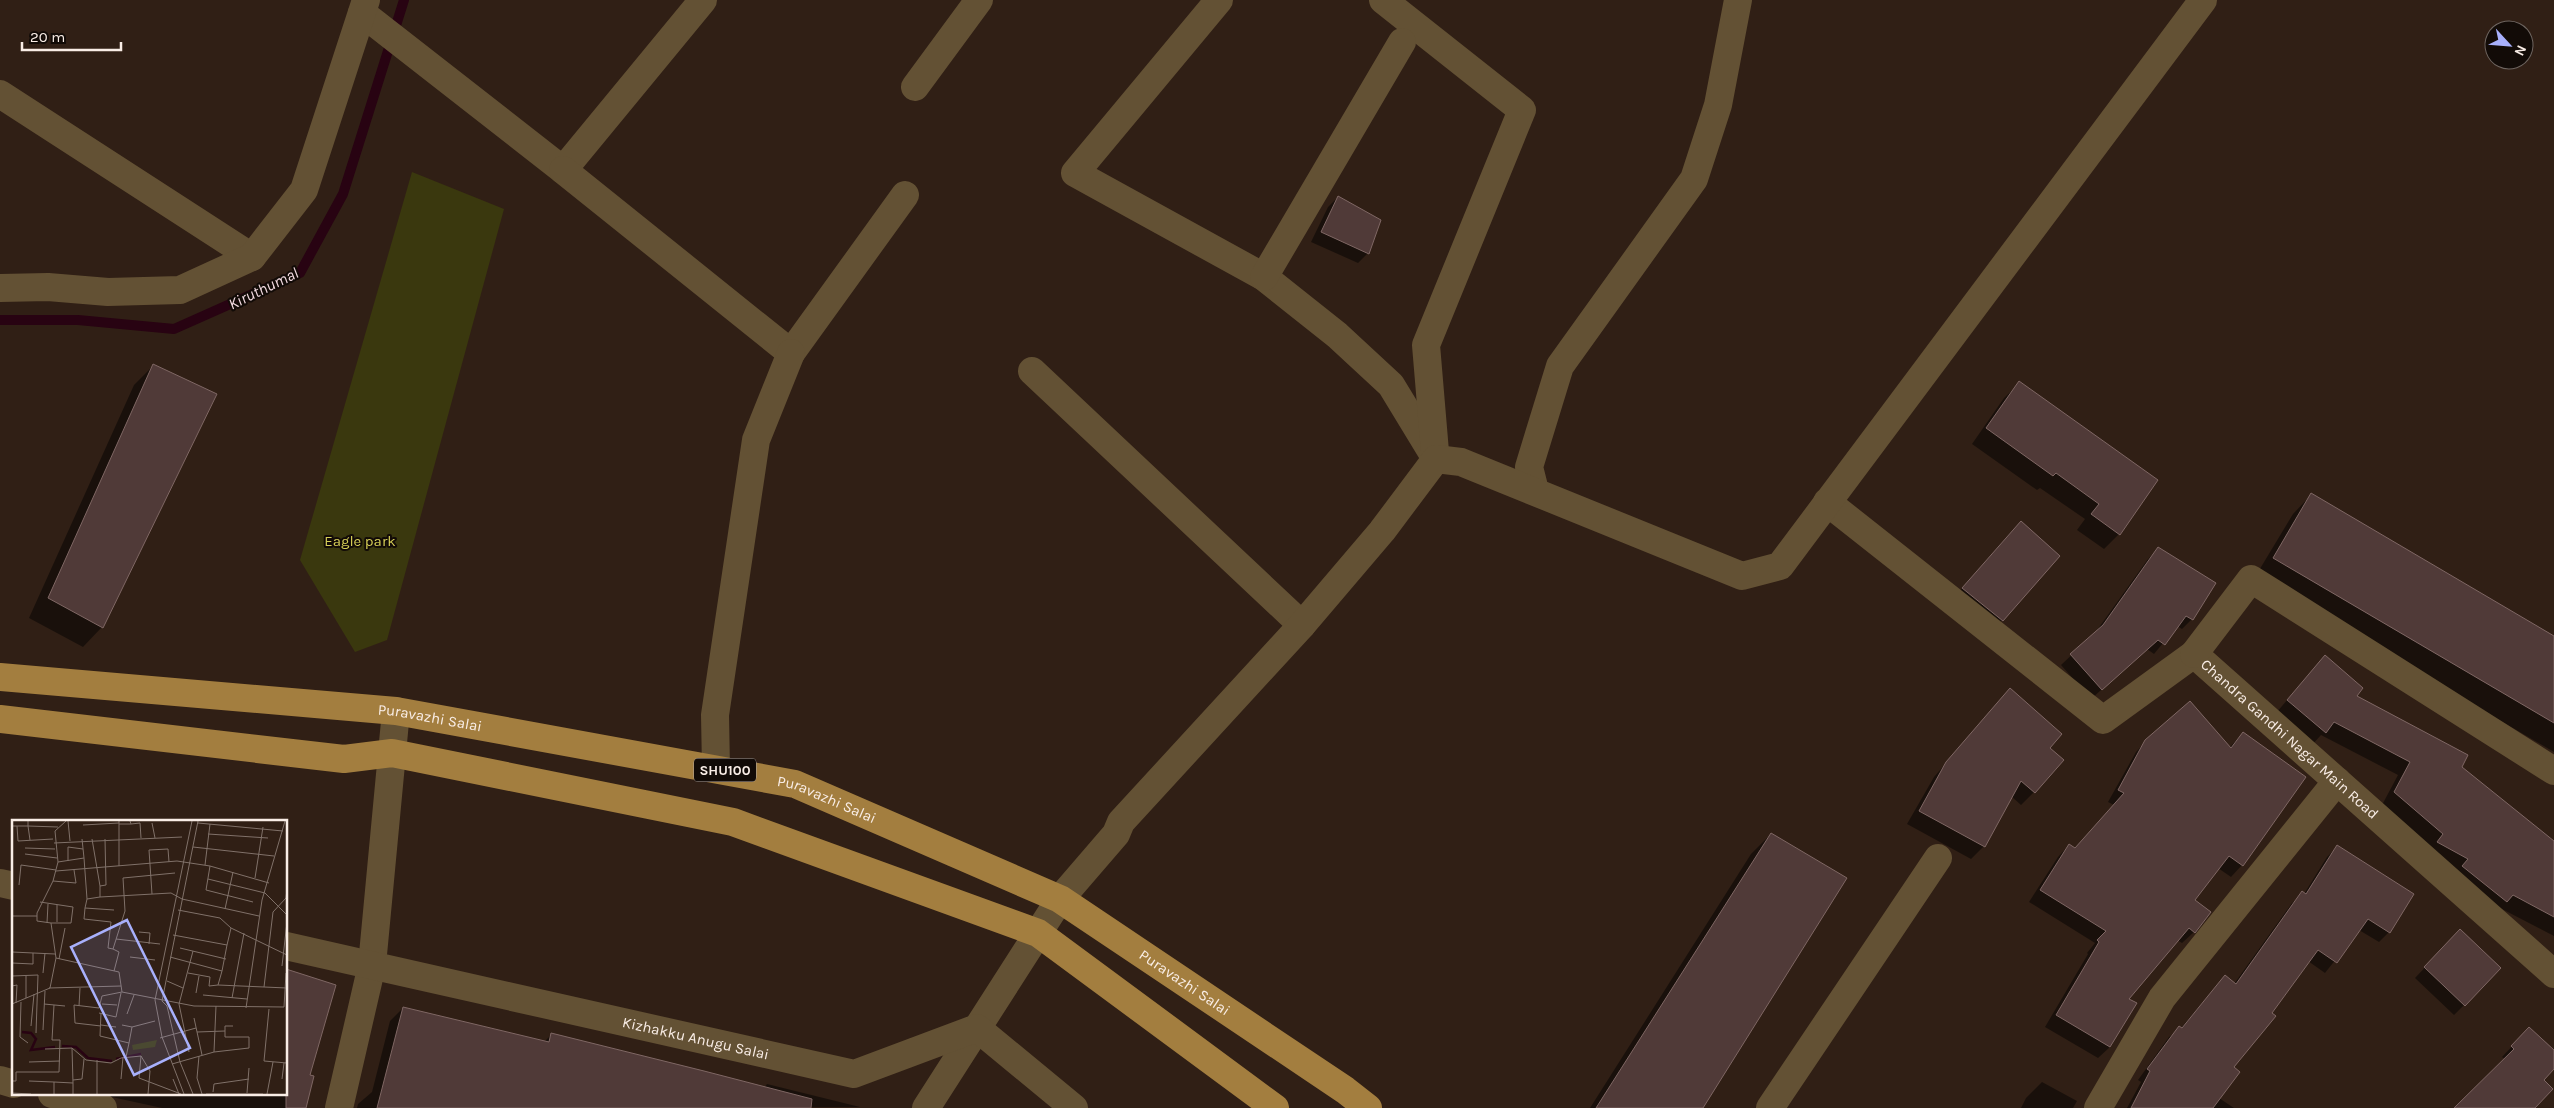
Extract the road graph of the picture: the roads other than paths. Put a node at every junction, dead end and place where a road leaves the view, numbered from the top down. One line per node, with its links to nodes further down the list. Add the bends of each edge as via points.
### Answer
1 (703, 0): 11 (street)
2 (979, 0): 9 (street)
3 (1219, 0): 14 (street, via 1075,173)
4 (1383, 0): 18 (street, via 1522,110 1426,345)
5 (1738, 0): 19 (street, via 1718,105 1694,178 1560,366 1529,467)
6 (2203, 0): 20 (street)
7 (364, 6): 11 (street); 13 (street, via 304,190)
8 (1402, 42): 14 (street)
9 (915, 87)
10 (0, 94): 13 (street)
11 (563, 170): 16 (street)
12 (905, 195): 16 (street)
13 (252, 257): 15 (street, via 180,290 108,292 48,287)
14 (1264, 277): 18 (street, via 1337,335 1391,385)
15 (0, 288)
16 (791, 353): 27 (street, via 756,440 715,714)
17 (1032, 371): 21 (street)
18 (1436, 459): 19 (street, via 1460,462); 21 (street, via 1382,531)
19 (1535, 492): 20 (street, via 1742,576 1780,566)
20 (1827, 502): 22 (street, Chandra Gandhi Nagar Main Road, via 2102,720)
21 (1302, 625): 31 (street, via 1121,822 1116,834)
22 (2194, 654): 28 (street, via 2251,579); 29 (street, Chandra Gandhi Nagar Main Road)
23 (0, 677): 24 (main road, Puravazhi Salai / SHU100)
24 (396, 711): 26 (street); 27 (main road, Puravazhi Salai / SHU100)
25 (0, 719): 26 (main road, via 344,760)
26 (392, 753): 32 (main road, via 733,822); 34 (street)
27 (716, 768): 31 (main road, Puravazhi Salai / SHU100, via 796,784)
28 (2554, 771)
29 (2336, 781): 35 (street, Chandra Gandhi Nagar Main Road); 45 (street, via 2162,998)
30 (1938, 858): 44 (street)
31 (1060, 900): 32 (street); 43 (main road, Puravazhi Salai / SHU100)
32 (1038, 933): 36 (street); 42 (main road)
33 (288, 946): 34 (street, Kizhakku Anugu Salai)
34 (372, 966): 36 (street, Kizhakku Anugu Salai, via 854,1074); 39 (street)
35 (2554, 974)
36 (977, 1028): 40 (street); 41 (street)
37 (59, 1096): 38 (street)
38 (103, 1108)
39 (339, 1108)
40 (926, 1108)
41 (1074, 1108)
42 (1275, 1108)
43 (1368, 1108)
44 (1770, 1108)
45 (2098, 1108)

